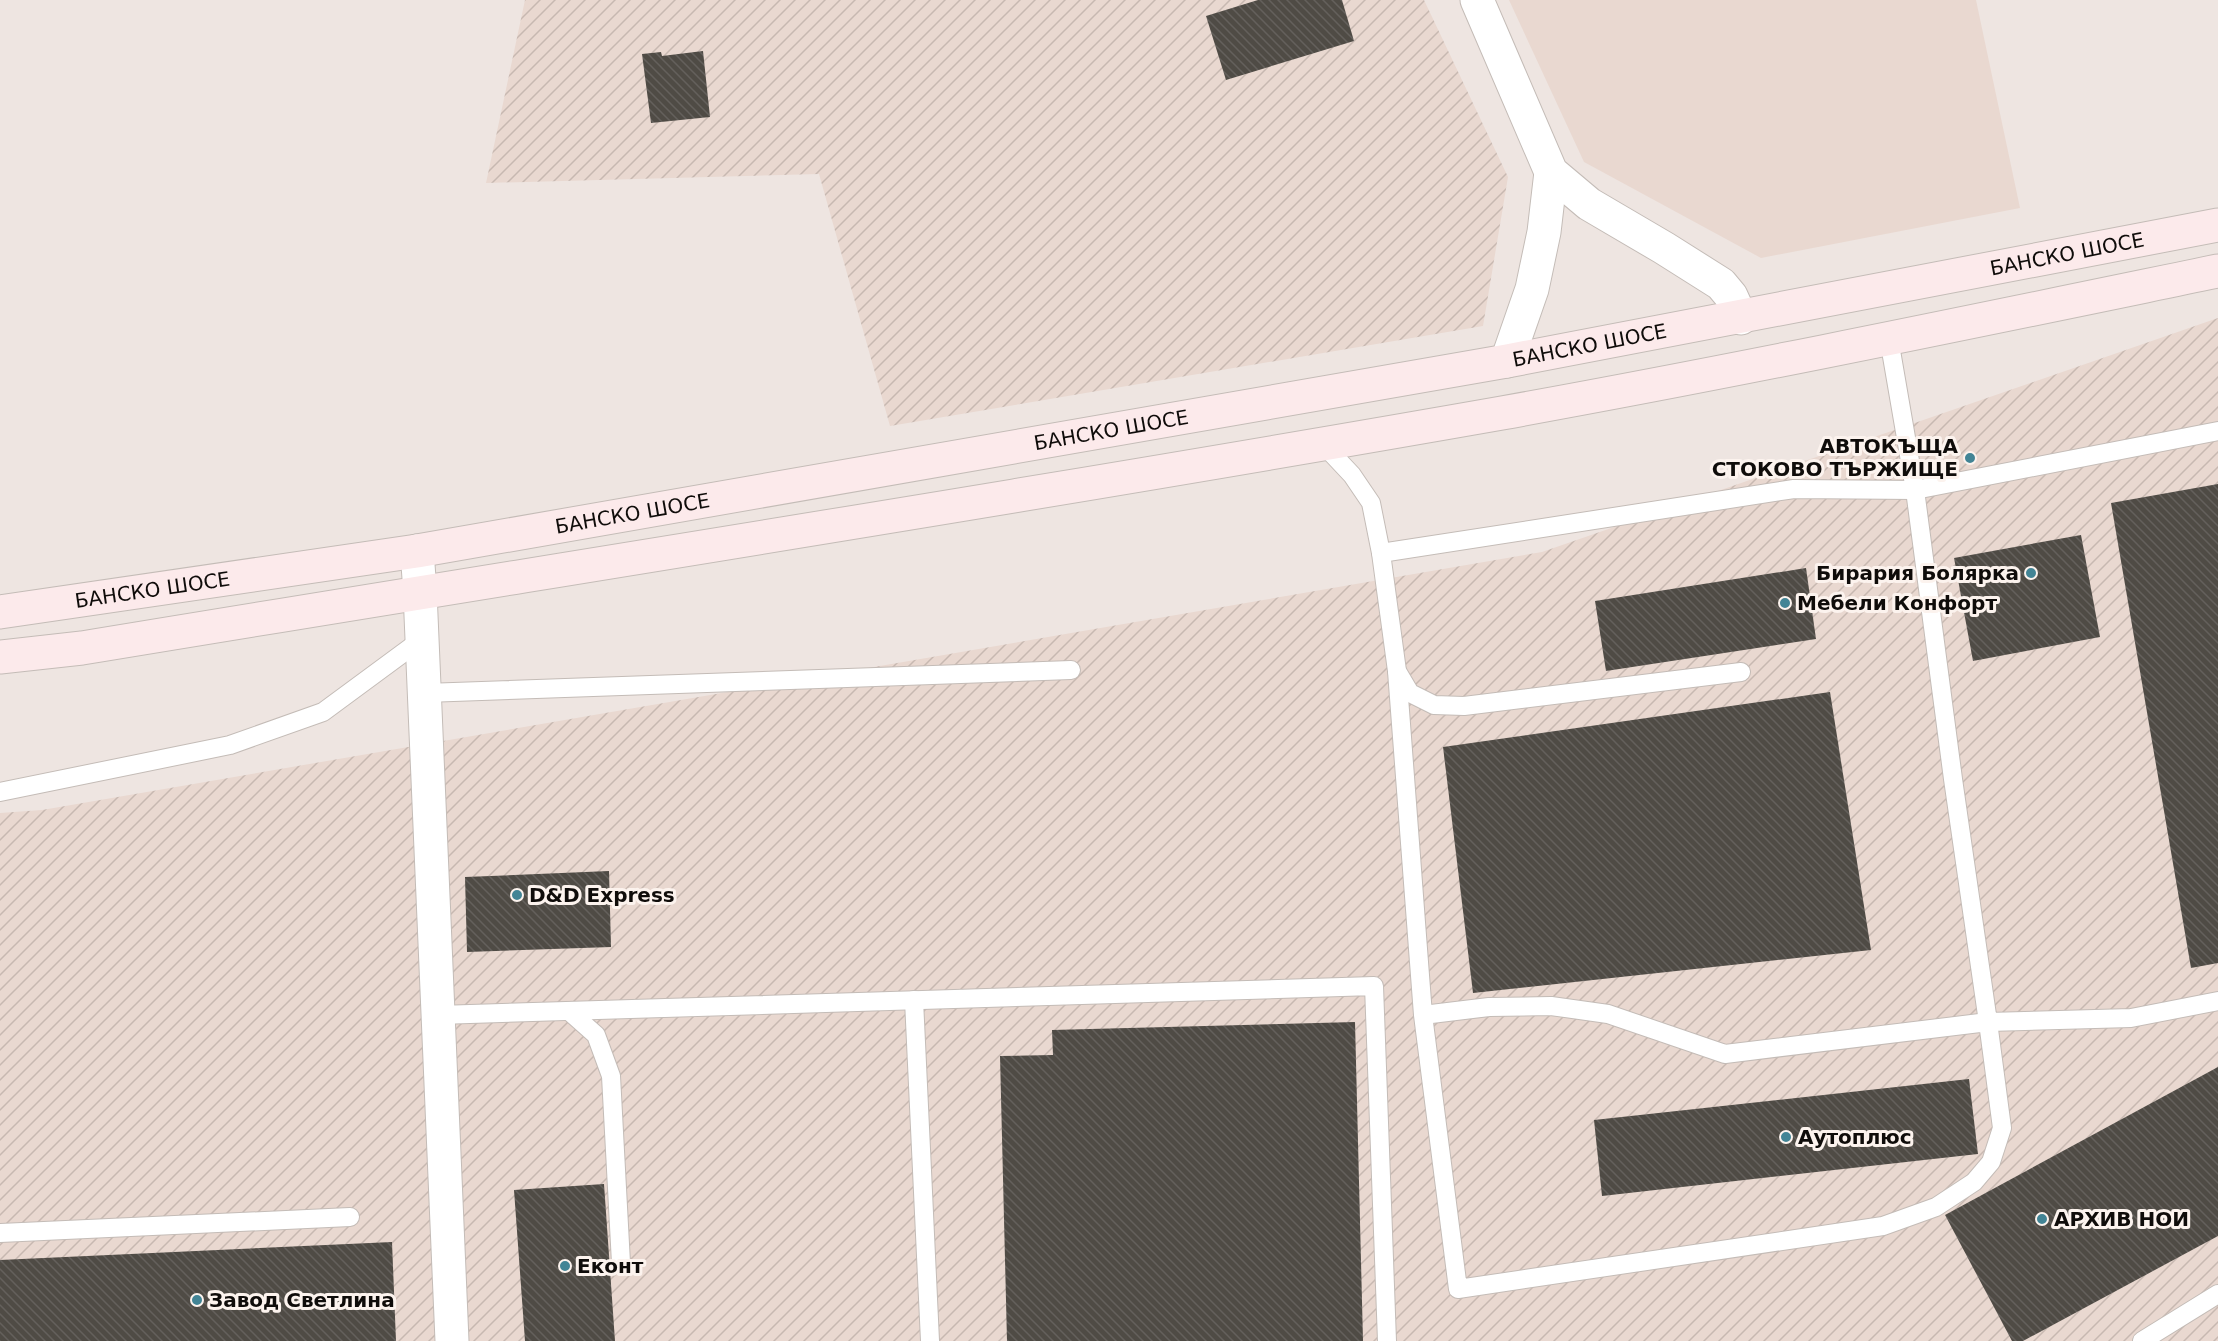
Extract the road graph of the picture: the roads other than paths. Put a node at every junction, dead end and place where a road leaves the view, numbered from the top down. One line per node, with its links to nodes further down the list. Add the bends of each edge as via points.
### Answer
1 (1477, 0): 2 (street)
2 (1551, 172): 5 (street, via 1589,204 1721,284); 7 (street, via 1532,289)
3 (2218, 225): 5 (main road, БАНСКО ШОСЕ)
4 (2218, 271): 6 (main road)
5 (1741, 318): 7 (main road, БАНСКО ШОСЕ); 8 (main road, via 1738,339 1722,351)
6 (1889, 339): 8 (main road); 11 (lane)
7 (1507, 361): 12 (main road, БАНСКО ШОСЕ)
8 (1506, 412): 10 (main road)
9 (2218, 431): 11 (lane)
10 (1322, 443): 13 (lane, via 1371,503); 14 (main road, via 920,513)
11 (1916, 490): 13 (lane, via 1794,489); 28 (lane)
12 (417, 551): 14 (street); 15 (main road, БАНСКО ШОСЕ)
13 (1381, 554): 19 (lane)
14 (420, 592): 16 (street); 17 (main road, via 82,648)
15 (0, 612)
16 (422, 639): 21 (street); 22 (lane, via 323,712 230,746)
17 (0, 657)
18 (1071, 670): 21 (lane)
19 (1397, 671): 20 (lane, via 1410,693 1434,705 1464,706); 27 (lane)
20 (1741, 672)
21 (425, 693): 26 (street)
22 (0, 792)
23 (914, 1000): 25 (lane); 34 (lane); 35 (lane, via 1374,987)
24 (2218, 1000): 28 (lane, via 2131,1018)
25 (569, 1011): 26 (lane); 31 (lane, via 596,1035 611,1076)
26 (438, 1015): 33 (street)
27 (1423, 1015): 28 (lane, via 1488,1007 1551,1006 1608,1014 1725,1054); 28 (lane, via 1458,1289 1883,1226 1936,1207 1974,1182 1991,1162 2002,1128)
28 (1989, 1022)
29 (350, 1216): 30 (lane)
30 (0, 1233)
31 (621, 1263)
32 (2218, 1294): 36 (lane)
33 (452, 1341)
34 (930, 1341)
35 (1387, 1341)
36 (2142, 1341)

